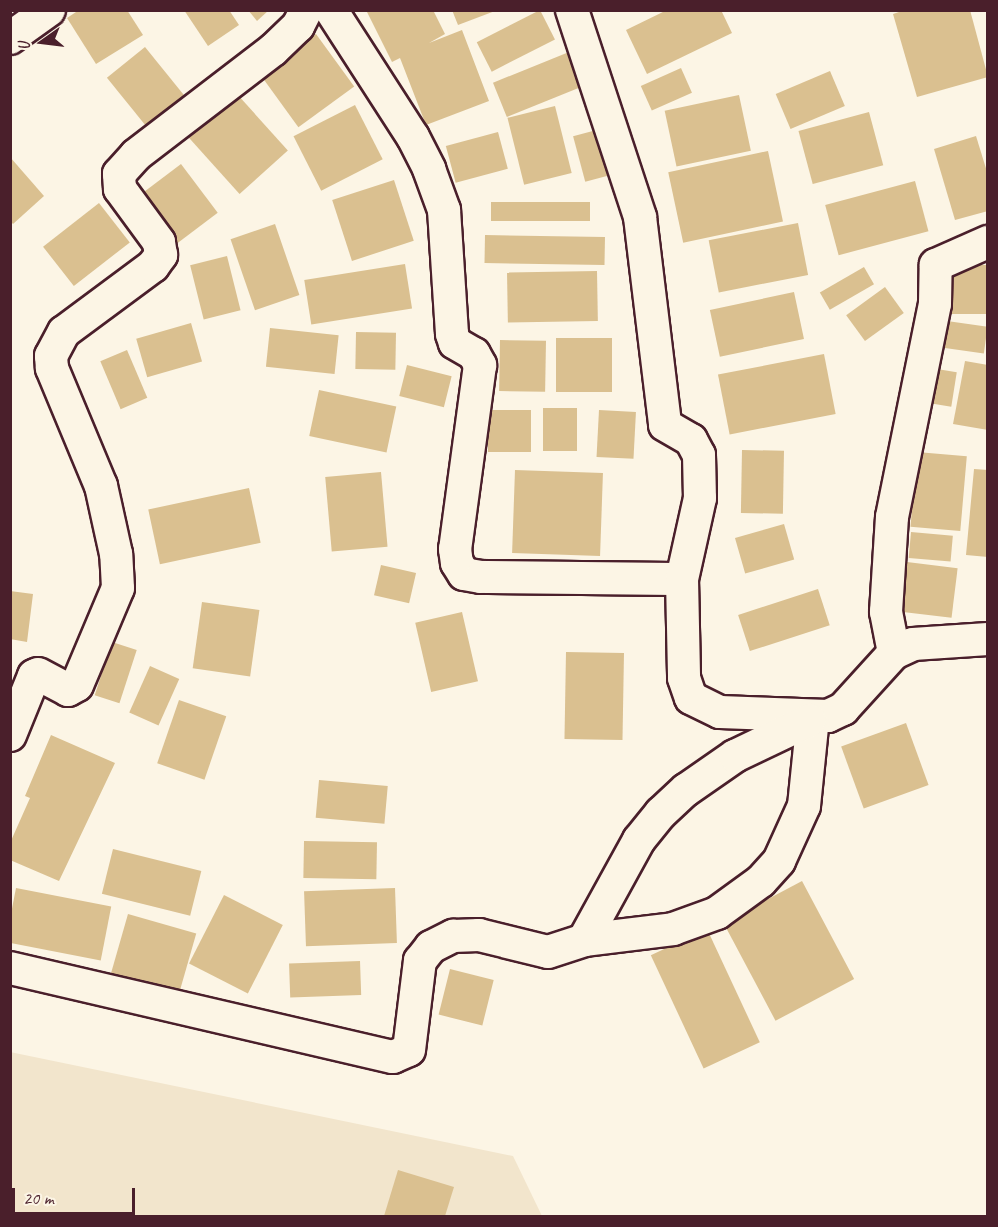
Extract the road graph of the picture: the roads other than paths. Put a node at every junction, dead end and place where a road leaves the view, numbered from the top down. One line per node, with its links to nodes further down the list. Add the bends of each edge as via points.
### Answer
1 (49, 10): 5 (street)
2 (306, 10): 11 (street, via 298,26 273,50 136,155 119,174 120,189 159,242 161,255 153,266 64,332 51,356 52,368 101,486 116,554 118,588 77,685 68,690 38,674 34,676)
3 (331, 10): 7 (street, via 413,136 429,169 444,210 452,334 455,343 474,354 480,365 455,549 457,563 464,574 481,577)
4 (572, 10): 7 (street, via 640,217 665,425 691,440 699,455 700,498)
5 (10, 38)
6 (987, 242): 9 (street, via 936,265 935,304 892,517 886,612)
7 (682, 579): 10 (street, via 684,678 691,698 720,712)
8 (987, 639): 9 (street, via 913,644)
9 (894, 653): 10 (street, via 843,709)
10 (813, 718): 12 (street, via 735,756 661,813 639,840); 12 (street, via 804,806 779,861 761,881 717,913 673,929)
11 (10, 735)
12 (584, 939): 13 (street, via 548,952 478,935 442,940 420,961 409,1050 393,1057)
13 (10, 968)

